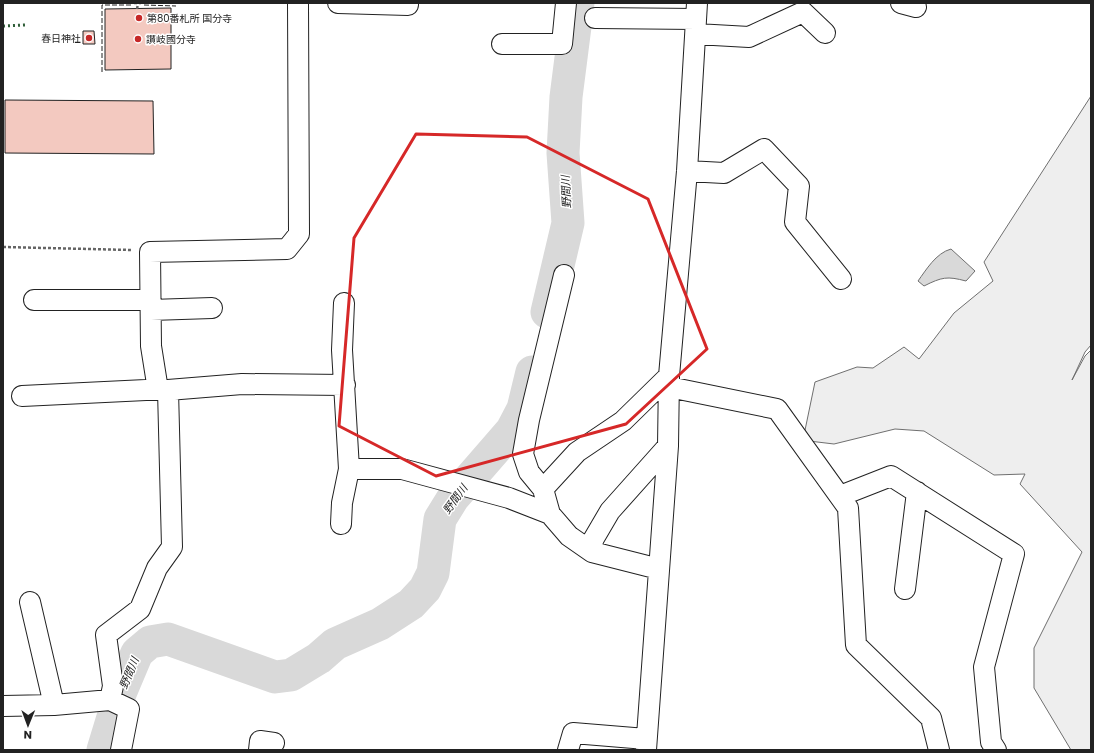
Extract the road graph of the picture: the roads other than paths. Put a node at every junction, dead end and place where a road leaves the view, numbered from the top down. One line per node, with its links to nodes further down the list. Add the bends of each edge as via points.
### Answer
1 (298, 3): 14 (street, via 299,234 287,249 150,252)
2 (338, 3): 3 (street)
3 (408, 3)
4 (566, 3): 8 (street, via 562,44)
5 (595, 18): 6 (street)
6 (697, 18): 7 (street, via 749,37 803,12); 9 (street)
7 (826, 33)
8 (502, 44)
9 (687, 171): 11 (street, via 724,173 764,149 799,186 796,222); 16 (street)
10 (564, 275): 22 (street, via 523,454 529,472)
11 (841, 279)
12 (34, 300): 14 (street)
13 (344, 303): 17 (street, via 342,350)
14 (151, 305): 15 (street); 18 (street, via 151,346)
15 (212, 308)
16 (669, 382): 20 (street); 22 (street, via 623,421 577,452); 24 (street, via 777,409)
17 (345, 385): 18 (street, via 242,384); 21 (street)
18 (163, 390): 19 (street); 31 (street, via 172,546 157,568 140,609 106,635)
19 (22, 396)
20 (668, 446): 27 (street, via 610,510 593,540); 28 (street)
21 (349, 469): 25 (street, via 402,469 509,498); 26 (street, via 342,503)
22 (543, 490): 25 (street)
23 (917, 492): 24 (street, via 892,476); 29 (street); 38 (street, via 1014,554 984,667 991,742)
24 (840, 496): 37 (street, via 848,508 856,645 931,718)
25 (550, 514): 27 (street, via 569,536)
26 (341, 524)
27 (592, 552): 28 (street)
28 (659, 569): 34 (street)
29 (905, 589)
30 (30, 602): 32 (street)
31 (116, 702): 32 (street); 35 (street, via 129,709)
32 (54, 705): 33 (street)
33 (3, 706)
34 (646, 745): 36 (street, via 573,733)
35 (121, 750)
36 (568, 750)
37 (939, 750)
38 (996, 750)

